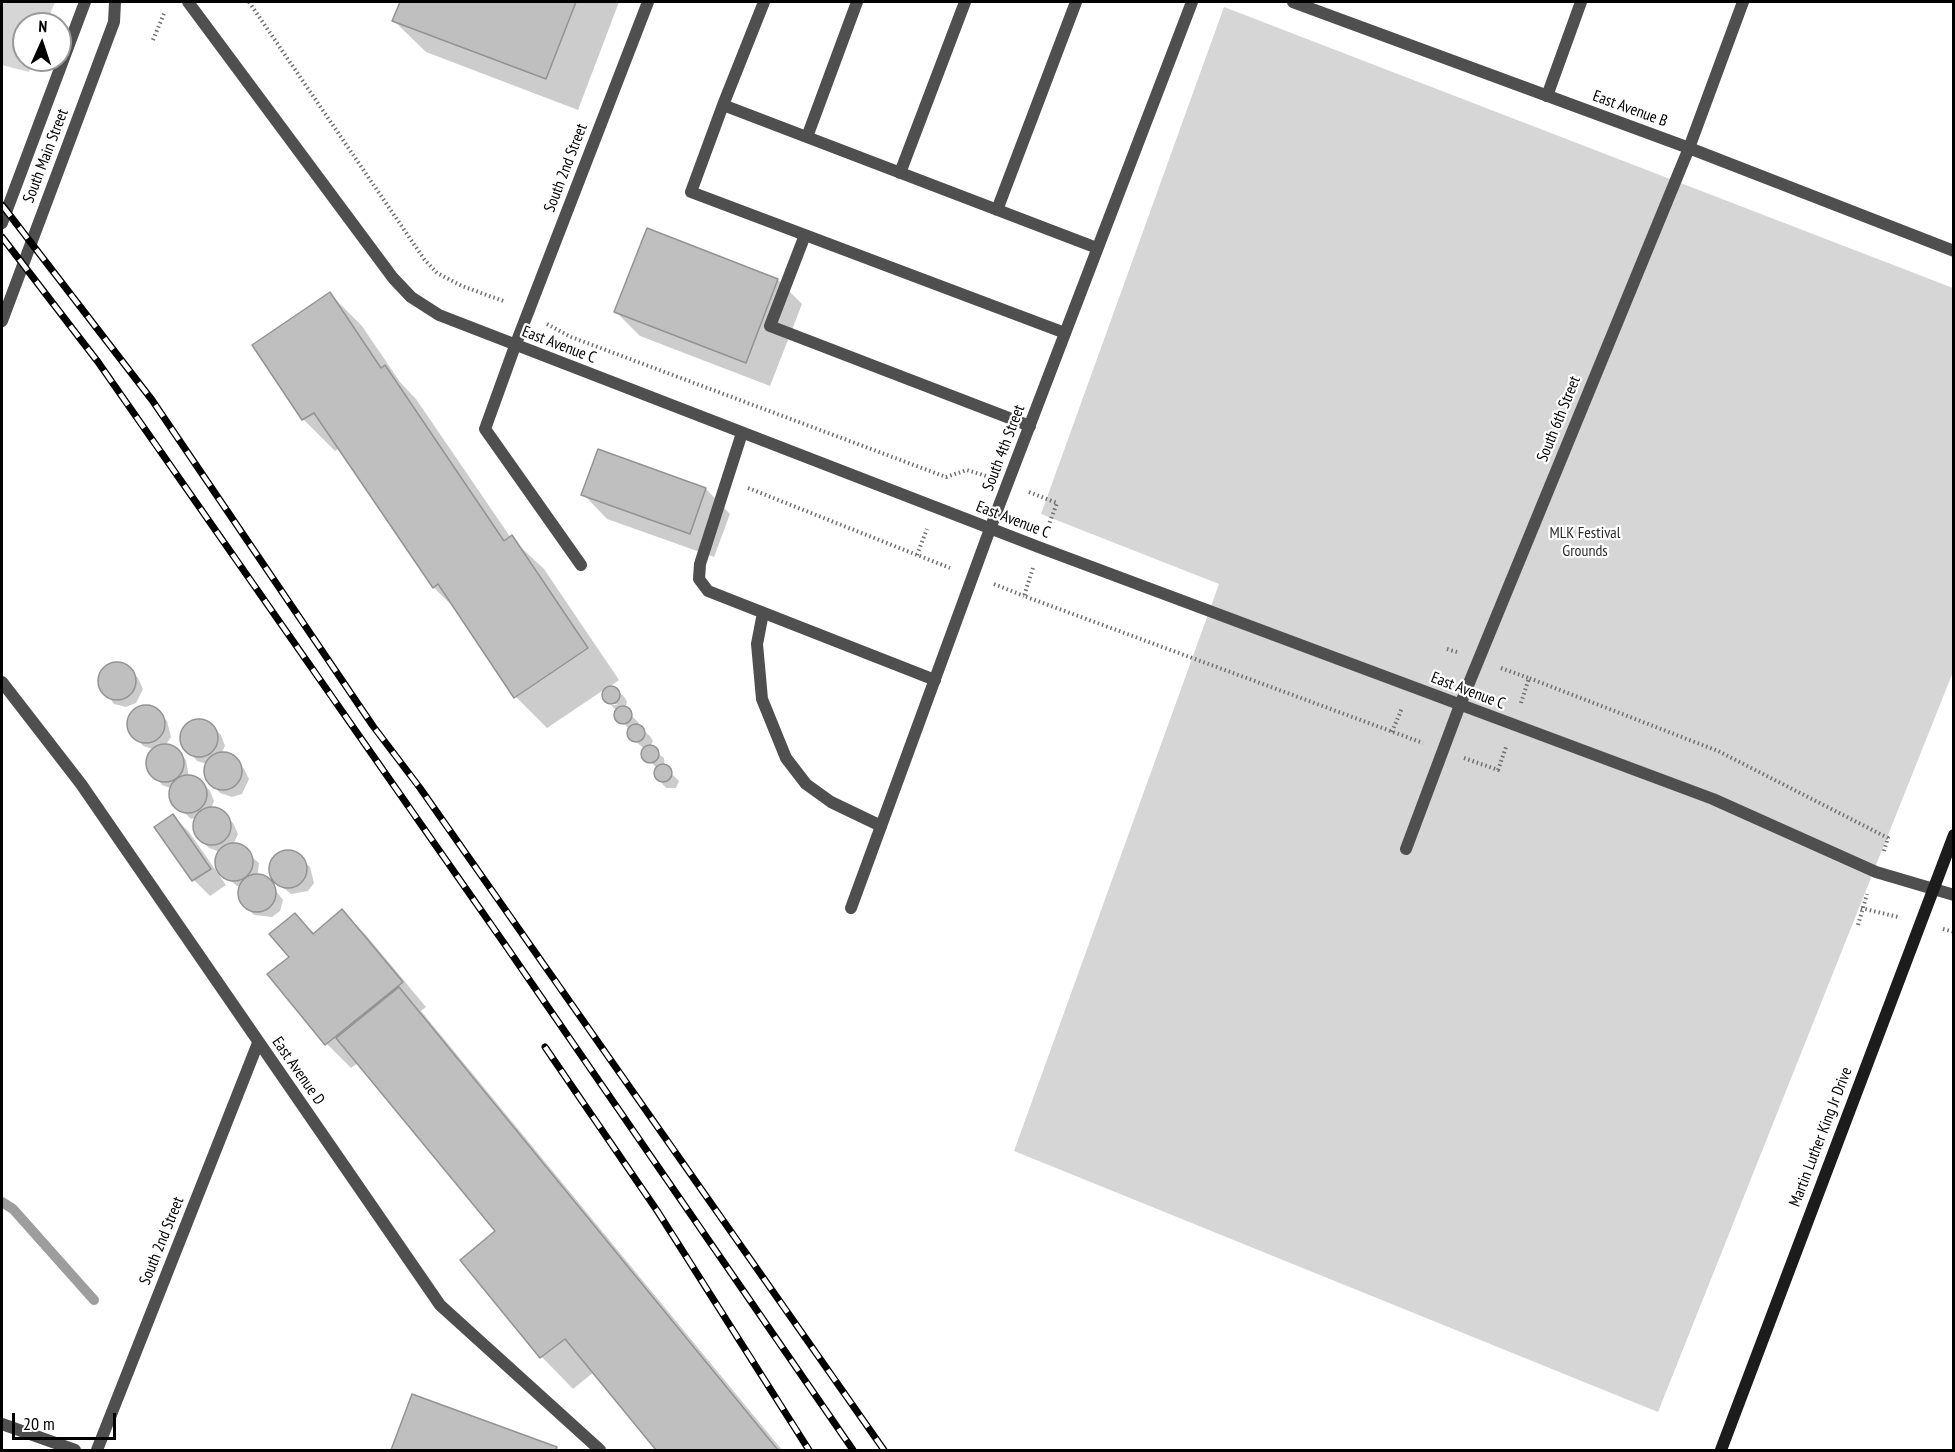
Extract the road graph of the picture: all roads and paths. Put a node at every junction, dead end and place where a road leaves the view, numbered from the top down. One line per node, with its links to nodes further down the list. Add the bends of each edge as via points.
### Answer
1 (86, 2): 22 (street, South Main Street)
2 (115, 2): 27 (street, South Main Street, via 114,22)
3 (169, 2): 15 (path)
4 (188, 2): 30 (street, East Avenue C, via 411,297 439,315)
5 (249, 2): 26 (path, via 424,259 437,273)
6 (648, 2): 30 (street, South 2nd Street)
7 (764, 2): 17 (street)
8 (857, 2): 18 (street)
9 (965, 2): 20 (street)
10 (1076, 2): 21 (street)
11 (1192, 2): 24 (street, South 4th Street)
12 (1293, 2): 16 (street, East Avenue B)
13 (1581, 2): 16 (street)
14 (1743, 2): 19 (street, South 6th Street)
15 (153, 40)
16 (1547, 96): 19 (street, East Avenue B)
17 (723, 105): 18 (street); 23 (street, via 691,192)
18 (807, 137): 20 (street)
19 (1689, 148): 25 (street, East Avenue B); 51 (street, South 6th Street)
20 (900, 173): 21 (street)
21 (997, 210): 24 (street)
22 (2, 223)
23 (806, 235): 28 (street); 31 (street, via 770,326)
24 (1097, 248): 28 (street, South 4th Street)
25 (1953, 251)
26 (491, 295)
27 (2, 321)
28 (1065, 333): 31 (street, South 4th Street)
29 (571, 337): 33 (path, via 946,477)
30 (514, 346): 32 (street, East Avenue C); 41 (street, South 2nd Street, via 484,429)
31 (1030, 426): 37 (street, South 4th Street)
32 (742, 433): 34 (street); 37 (street, East Avenue C)
33 (967, 470)
34 (728, 480): 39 (path); 45 (street, via 700,564 699,579 708,591)
35 (1047, 499): 36 (path, via 1057,502)
36 (1051, 518)
37 (990, 529): 48 (street, South 4th Street); 51 (street, East Avenue C)
38 (920, 547): 39 (path)
39 (917, 555): 40 (path)
40 (928, 559)
41 (581, 565)
42 (1030, 577): 44 (path)
43 (1012, 591): 44 (path)
44 (1024, 596): 53 (path)
45 (764, 613): 48 (street); 57 (street, via 757,644 762,699 786,758 806,784 831,802)
46 (1510, 671): 47 (path)
47 (1529, 678): 50 (path); 59 (path, via 1718,751 1888,838)
48 (935, 680): 57 (street, South 4th Street)
49 (2, 682): 66 (street, East Avenue D, via 81,784)
50 (1523, 696)
51 (1460, 705): 60 (street, South 6th Street); 61 (street, East Avenue C, via 1713,800 1876,872)
52 (1399, 714): 53 (path)
53 (1392, 732): 54 (path)
54 (1410, 739)
55 (1503, 755): 56 (path, via 1498,770)
56 (1481, 764)
57 (881, 826): 63 (street, South 4th Street)
58 (1953, 835): 61 (main road, Martin Luther King Jr Drive)
59 (1885, 847)
60 (1406, 849)
61 (1934, 887): 62 (street, East Avenue C); 71 (main road, Martin Luther King Jr Drive)
62 (1953, 895)
63 (851, 908)
64 (1861, 908): 65 (path)
65 (1858, 925)
66 (258, 1043): 69 (street, South 2nd Street); 70 (street, East Avenue D, via 440,1305)
67 (2, 1424): 68 (street)
68 (75, 1450)
69 (97, 1450)
70 (600, 1450)
71 (1724, 1450)

